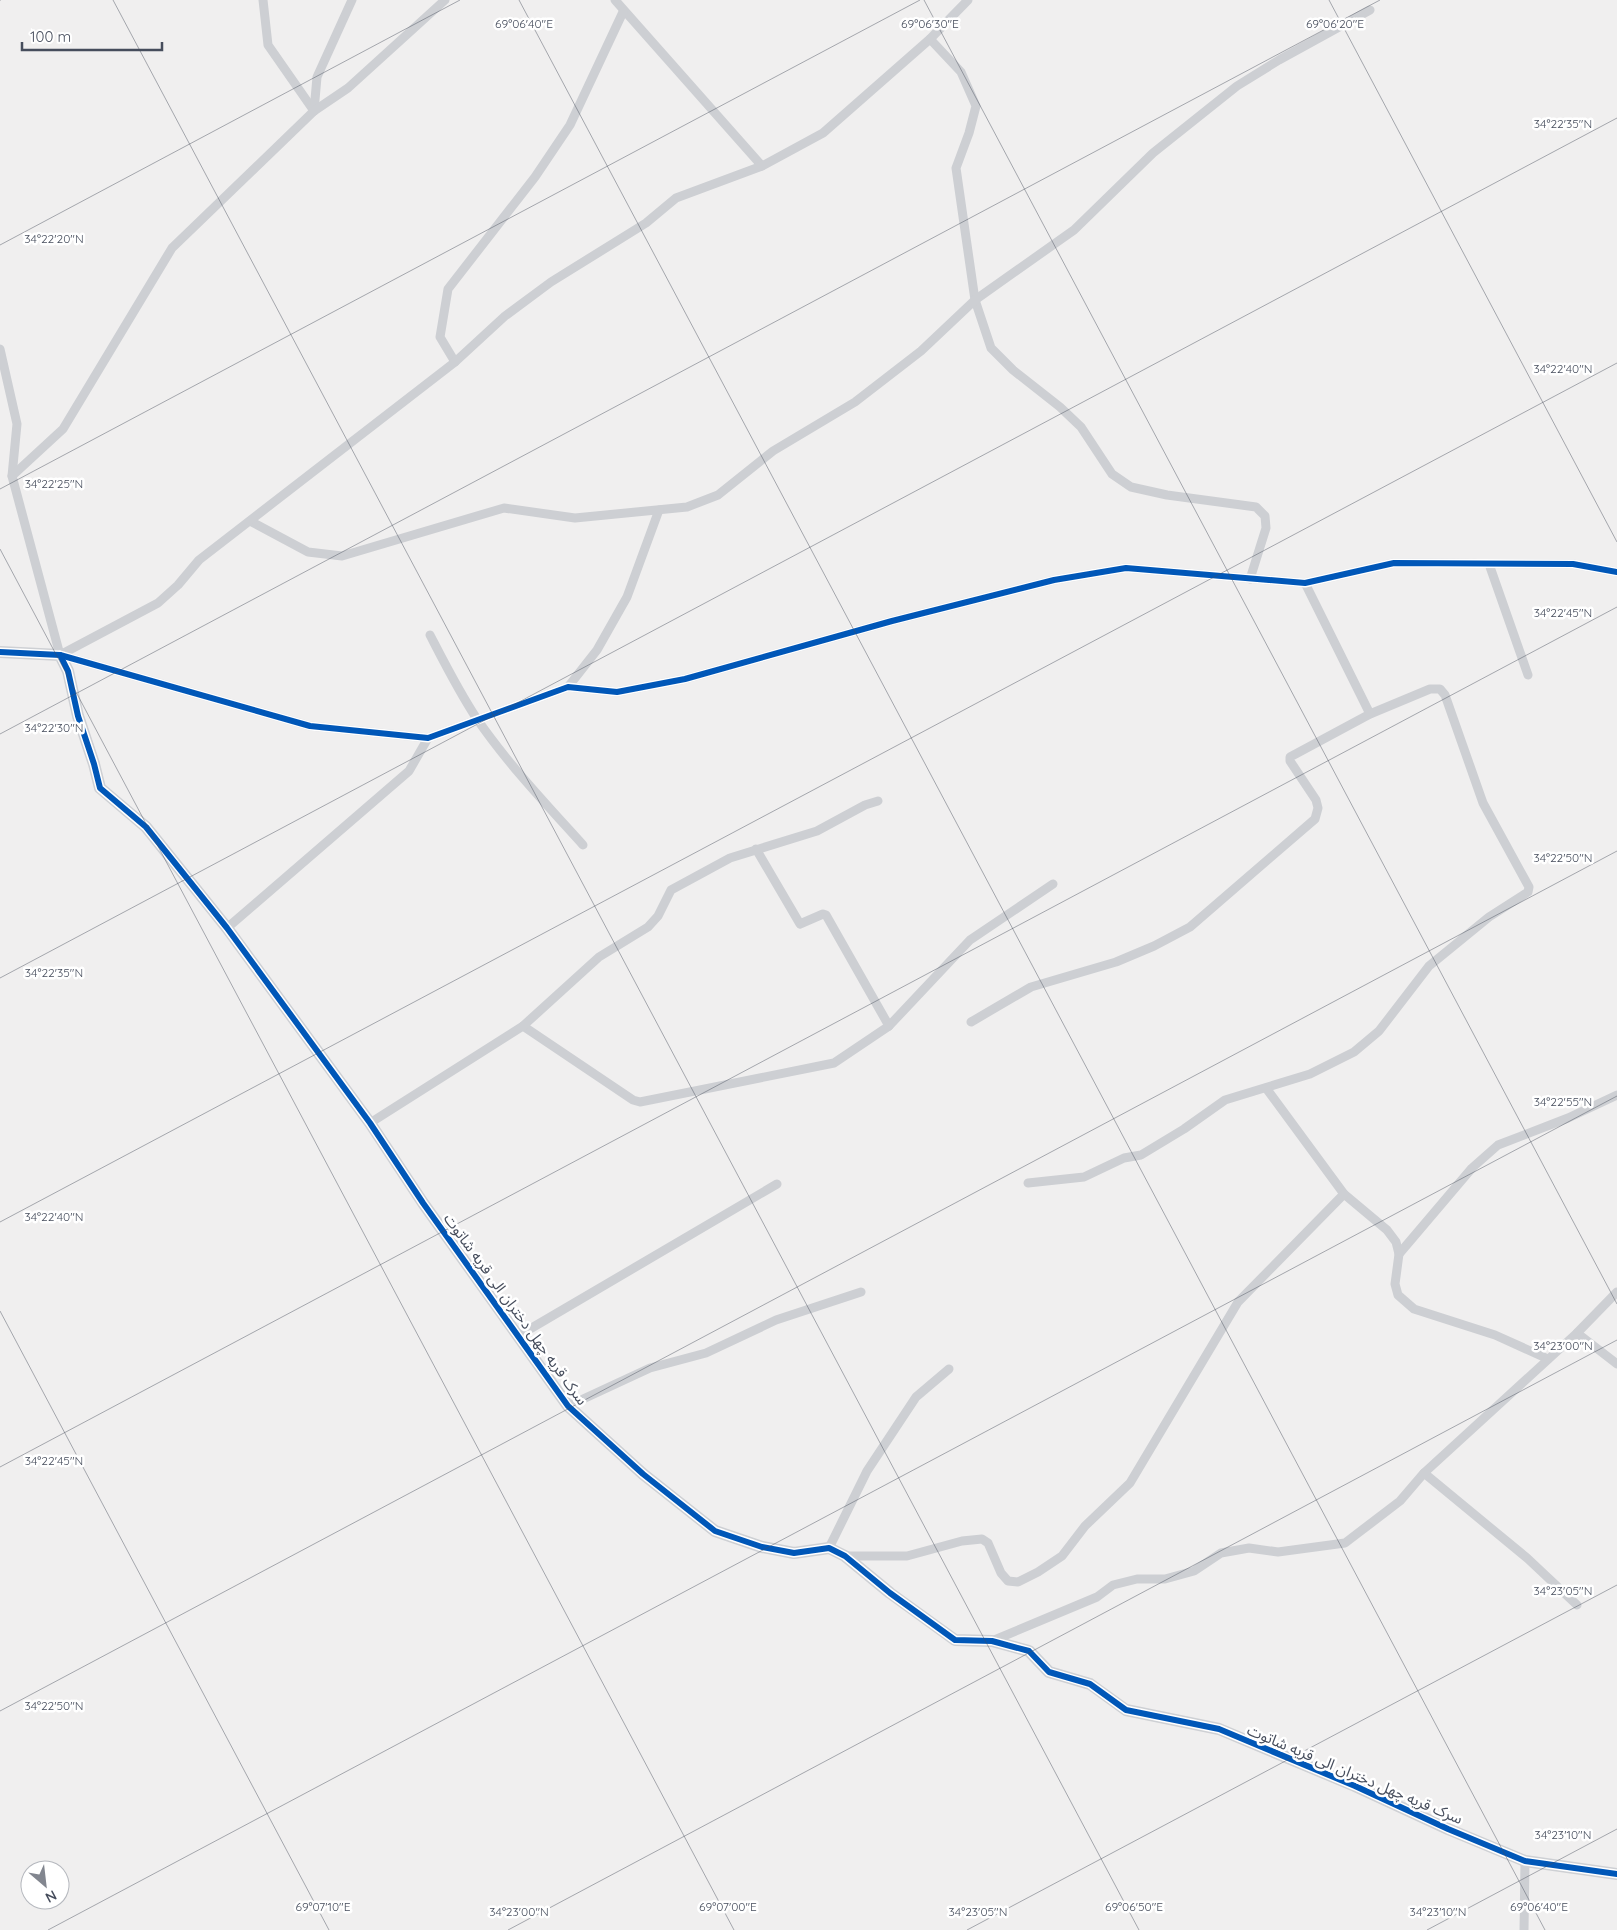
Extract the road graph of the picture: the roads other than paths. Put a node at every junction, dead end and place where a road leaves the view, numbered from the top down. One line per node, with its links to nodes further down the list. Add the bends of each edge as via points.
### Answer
1 (263, 0): 9 (street, via 268,45)
2 (352, 0): 9 (street, via 317,77)
3 (445, 0): 9 (street, via 348,88)
4 (615, 0): 7 (street)
5 (968, 0): 8 (street)
6 (1370, 10): 11 (street, via 1237,86 1153,153 1074,230)
7 (624, 12): 10 (street); 13 (street, via 570,125 534,178 448,289 440,337)
8 (930, 39): 10 (street, via 823,133); 11 (street, via 961,72 976,106 956,168)
9 (314, 111): 14 (street, via 172,248 63,430)
10 (762, 166): 13 (street, via 676,198 646,223 505,316)
11 (975, 300): 15 (street, via 920,351 855,402 773,451 718,495 687,506); 19 (street, via 991,348 1081,427 1112,474 1131,487 1256,507 1261,511 1266,528)
12 (0, 349): 14 (street, via 17,424)
13 (455, 362): 16 (street)
14 (12, 476): 23 (street)
15 (658, 510): 16 (street, via 575,518 504,508 342,556 308,552); 25 (street, via 627,597 597,650)
16 (250, 521): 23 (street, via 199,560 178,586 158,603)
17 (1489, 564): 18 (street, via 1573,564); 20 (street, via 1394,563); 24 (street)
18 (1617, 572)
19 (1250, 578): 20 (street); 25 (street, via 1126,568 1054,580 685,679 617,692)
20 (1305, 583): 26 (street)
21 (430, 635): 27 (street)
22 (0, 652): 23 (street)
23 (60, 655): 28 (street, via 310,726); 33 (street, سرک قریه چهل دختران الی قریه شاتوت, via 68,671 100,788 146,827)
24 (1528, 675)
25 (568, 687): 27 (street)
26 (1370, 714): 34 (street, via 1290,757 1316,800 1315,819 1190,927 1116,962 1031,987); 37 (street, via 1440,689 1446,696 1483,803 1529,887 1528,892 1489,917 1429,966 1379,1031 1354,1052 1310,1074)
27 (478, 719): 28 (street); 30 (street, via 520,775)
28 (428, 738): 33 (street, via 410,771)
29 (878, 801): 31 (street, via 817,831)
30 (583, 845)
31 (756, 849): 35 (street, via 730,858 670,890 658,916 648,927 599,957); 36 (street, via 800,924 826,915)
32 (1053, 884): 36 (street, via 970,940)
33 (227, 928): 39 (street, سرک قریه چهل دختران الی قریه شاتوت)
34 (971, 1022)
35 (523, 1026): 36 (street, via 632,1100 640,1102 834,1063); 39 (street)
36 (889, 1026)
37 (1266, 1088): 40 (street, via 1225,1100 1141,1155 1124,1158 1084,1177); 42 (street)
38 (1617, 1095): 43 (street, via 1498,1145 1472,1168)
39 (370, 1123): 47 (street, سرک قریه چهل دختران الی قریه شاتوت, via 423,1204)
40 (1028, 1183)
41 (777, 1184): 47 (street)
42 (1344, 1194): 43 (street, via 1387,1230); 54 (street, via 1238,1302 1130,1483 1085,1526 1062,1556 1018,1582 1008,1581 1000,1573 988,1543 982,1539 906,1556)
43 (1400, 1254): 48 (street, via 1396,1289 1398,1295 1414,1309 1495,1335)
44 (861, 1292): 51 (street, via 776,1320 706,1353 650,1368)
45 (1617, 1292): 46 (street)
46 (1577, 1333): 48 (street); 49 (street)
47 (518, 1336): 51 (street, سرک قریه چهل دختران الی قریه شاتوت)
48 (1548, 1359): 52 (street)
49 (1617, 1364)
50 (949, 1369): 53 (street, via 916,1397 867,1471)
51 (568, 1406): 53 (street, سرک قریه چهل دختران الی قریه شاتوت, via 643,1474 715,1531 755,1545 794,1553)
52 (1424, 1473): 55 (street, via 1527,1558); 56 (street, via 1400,1501 1345,1543 1278,1552 1249,1548 1221,1553 1194,1571 1165,1579 1137,1579 1113,1585 1097,1597)
53 (829, 1548): 54 (street, سرک قریه چهل دختران الی قریه شاتوت)
54 (845, 1556): 56 (street, سرک قریه چهل دختران الی قریه شاتوت, via 955,1640)
55 (1577, 1605)
56 (992, 1641): 57 (street, سرک قریه چهل دختران الی قریه شاتوت, via 1029,1651 1049,1672 1090,1684 1126,1710 1219,1729)
57 (1525, 1861): 58 (street, سرک قریه چهل دختران الی قریه شاتوت); 59 (street)
58 (1617, 1874)
59 (1524, 1930)

